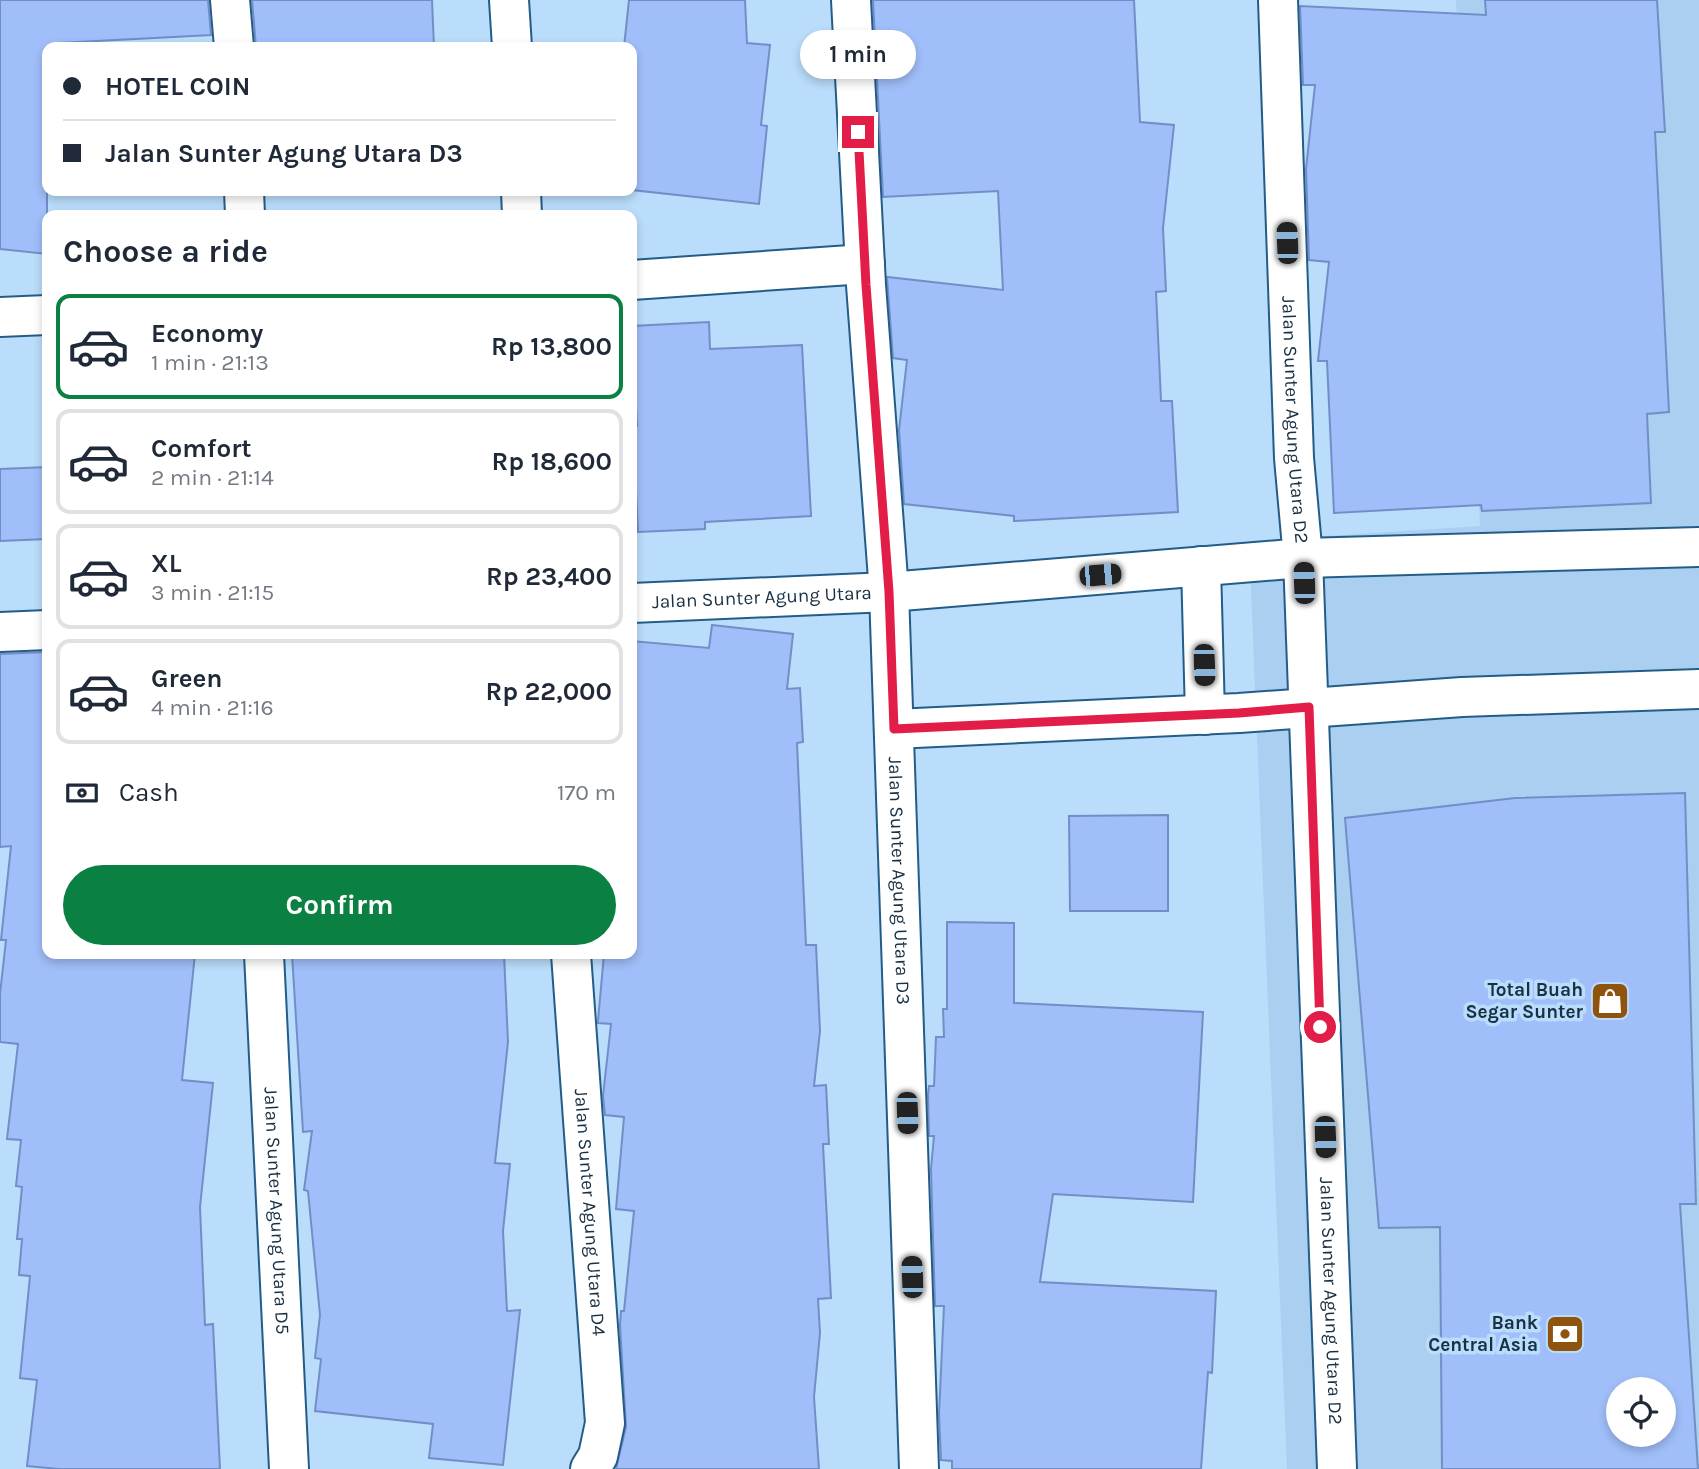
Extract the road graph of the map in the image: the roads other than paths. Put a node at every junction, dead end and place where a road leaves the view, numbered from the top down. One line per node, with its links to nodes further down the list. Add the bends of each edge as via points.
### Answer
1 (230, 0): 5 (street)
2 (509, 0): 6 (street)
3 (851, 0): 7 (street, Jalan Sunter Agung Utara D3)
4 (1278, 0): 12 (street, Jalan Sunter Agung Utara D2, via 1294,458)
5 (234, 42)
6 (512, 42)
7 (865, 264): 8 (street); 14 (street, Jalan Sunter Agung Utara D3)
8 (637, 280)
9 (42, 314): 10 (street)
10 (0, 317)
11 (1699, 547): 12 (street, Jalan Sunter Agung Utara)
12 (1303, 558): 13 (street, Jalan Sunter Agung Utara); 19 (street, Jalan Sunter Agung Utara D2)
13 (1201, 566): 14 (street, Jalan Sunter Agung Utara); 20 (street)
14 (889, 592): 15 (street, Jalan Sunter Agung Utara); 21 (street, Jalan Sunter Agung Utara D3)
15 (637, 603)
16 (42, 630): 17 (street)
17 (0, 632)
18 (1699, 689): 19 (street)
19 (1309, 707): 20 (street); 27 (street, Jalan Sunter Agung Utara D2)
20 (1205, 715): 21 (street)
21 (894, 729): 26 (street, Jalan Sunter Agung Utara D3)
22 (264, 959): 24 (street, Jalan Sunter Agung Utara D5)
23 (571, 959): 25 (street, Jalan Sunter Agung Utara D4, via 605,1423 598,1456)
24 (289, 1469)
25 (590, 1469)
26 (919, 1469)
27 (1337, 1469)

